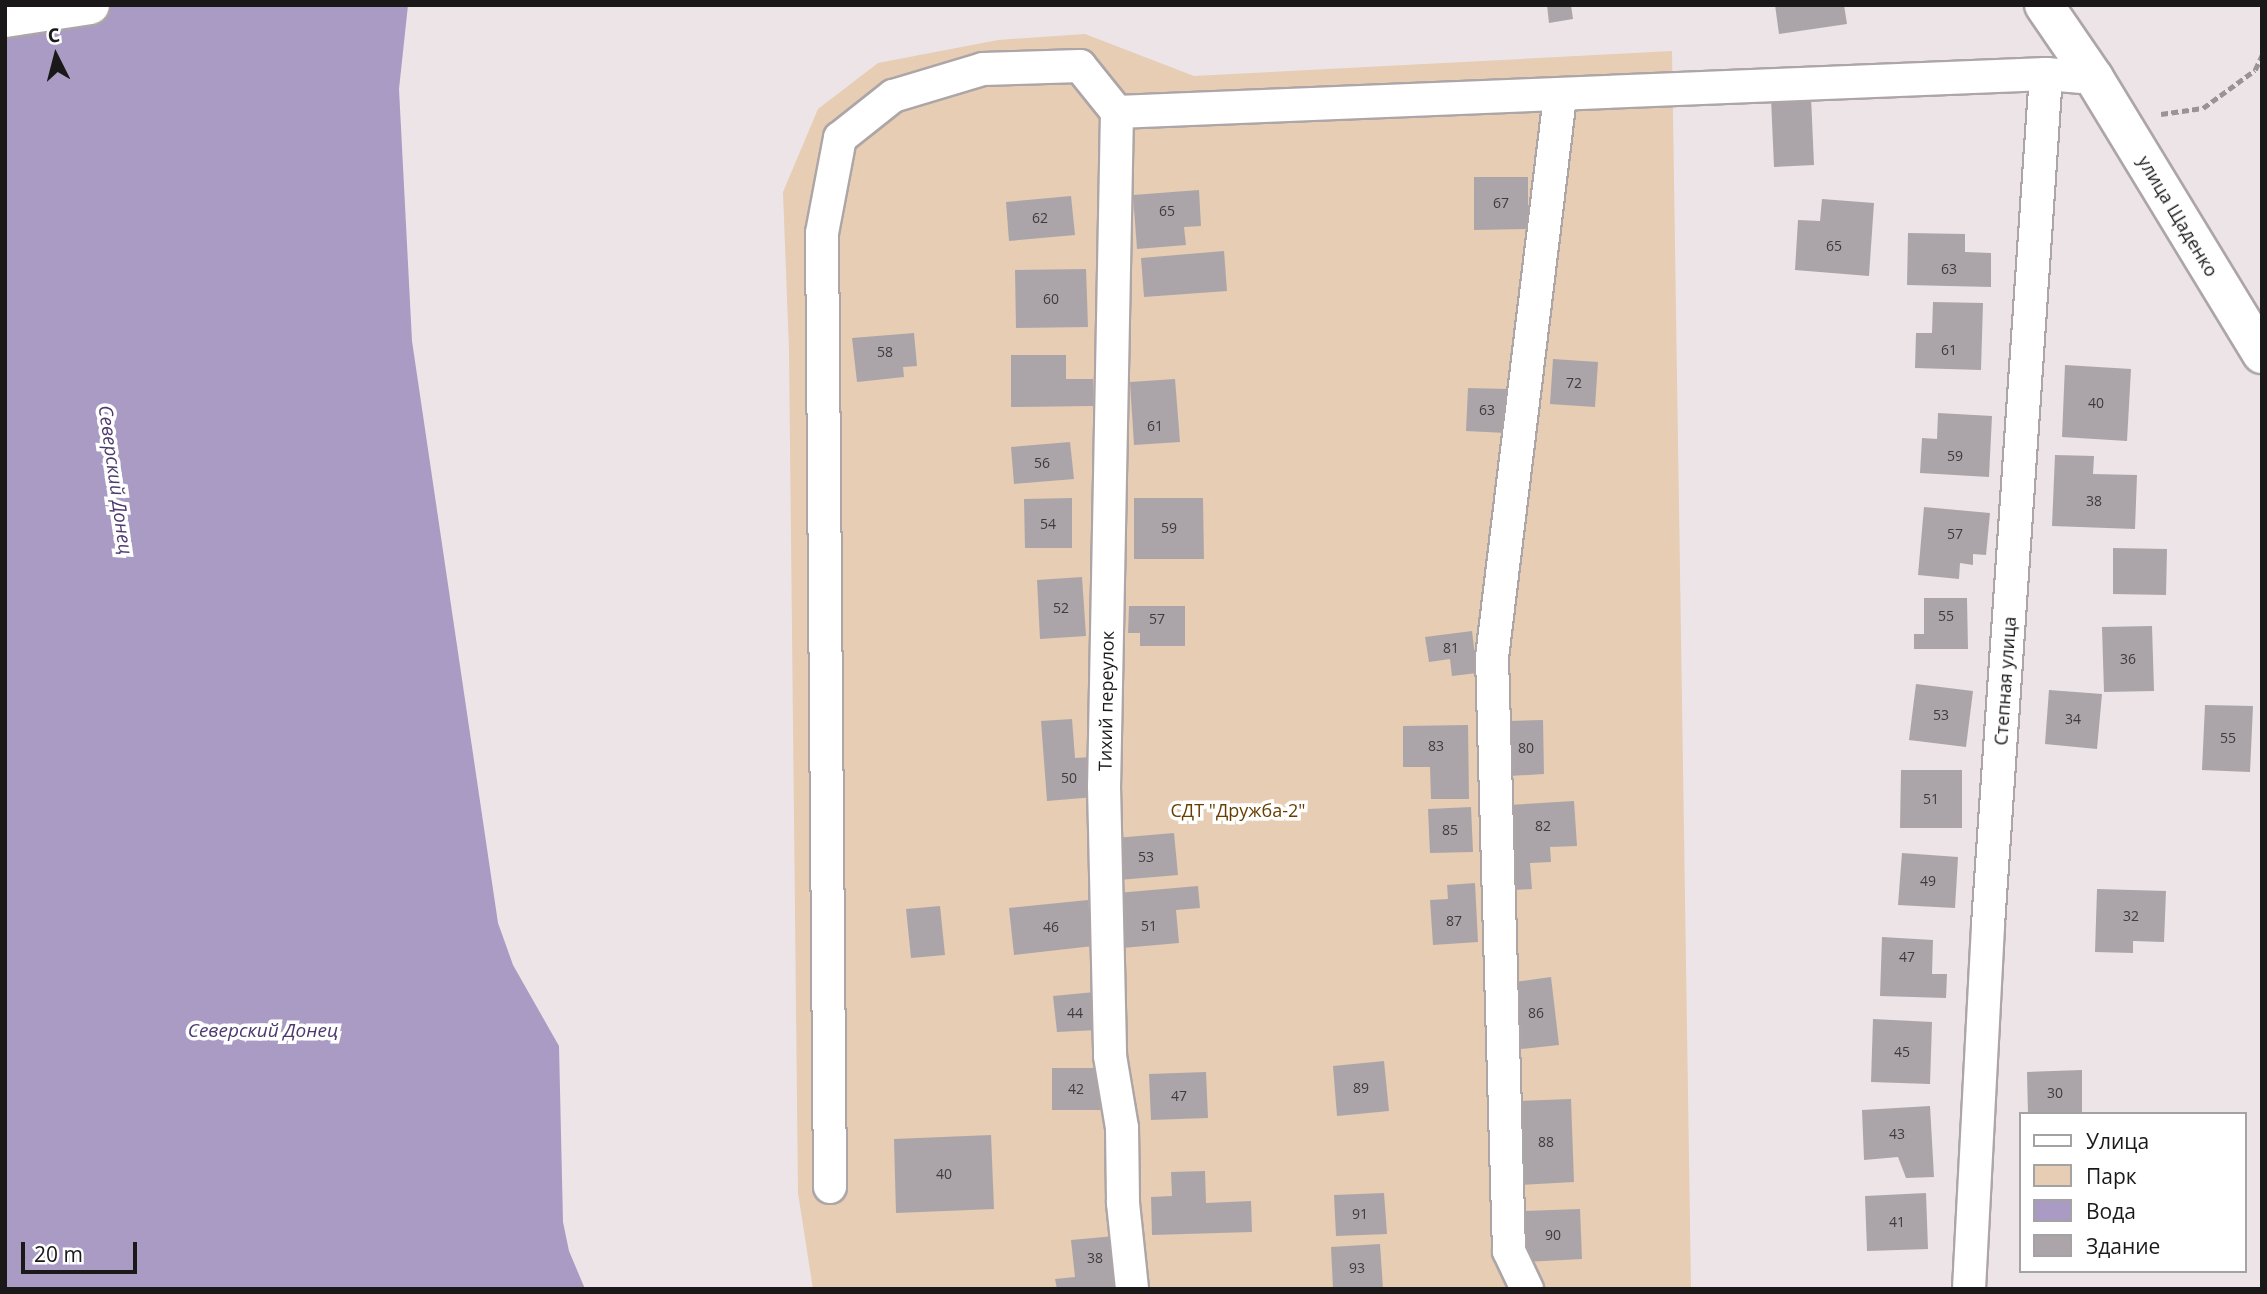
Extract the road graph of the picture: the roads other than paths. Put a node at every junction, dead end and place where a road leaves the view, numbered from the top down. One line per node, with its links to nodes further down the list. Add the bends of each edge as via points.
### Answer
1 (90, 5): 3 (main road)
2 (2044, 5): 5 (main road, улица Щаденко)
3 (5, 18)
4 (2046, 74): 5 (street); 6 (street); 12 (street, Степная улица, via 1988,925)
5 (2094, 78): 8 (main road, улица Щаденко)
6 (1560, 97): 7 (street); 11 (street, via 1492,657 1509,1251)
7 (1117, 112): 9 (street, via 1080,66 984,69 893,96 840,138 821,233); 10 (street, Тихий переулок, via 1104,799 1110,1056 1122,1128 1123,1203)
8 (2262, 354)
9 (830, 1187)
10 (1132, 1289)
11 (1527, 1289)
12 (1969, 1289)

